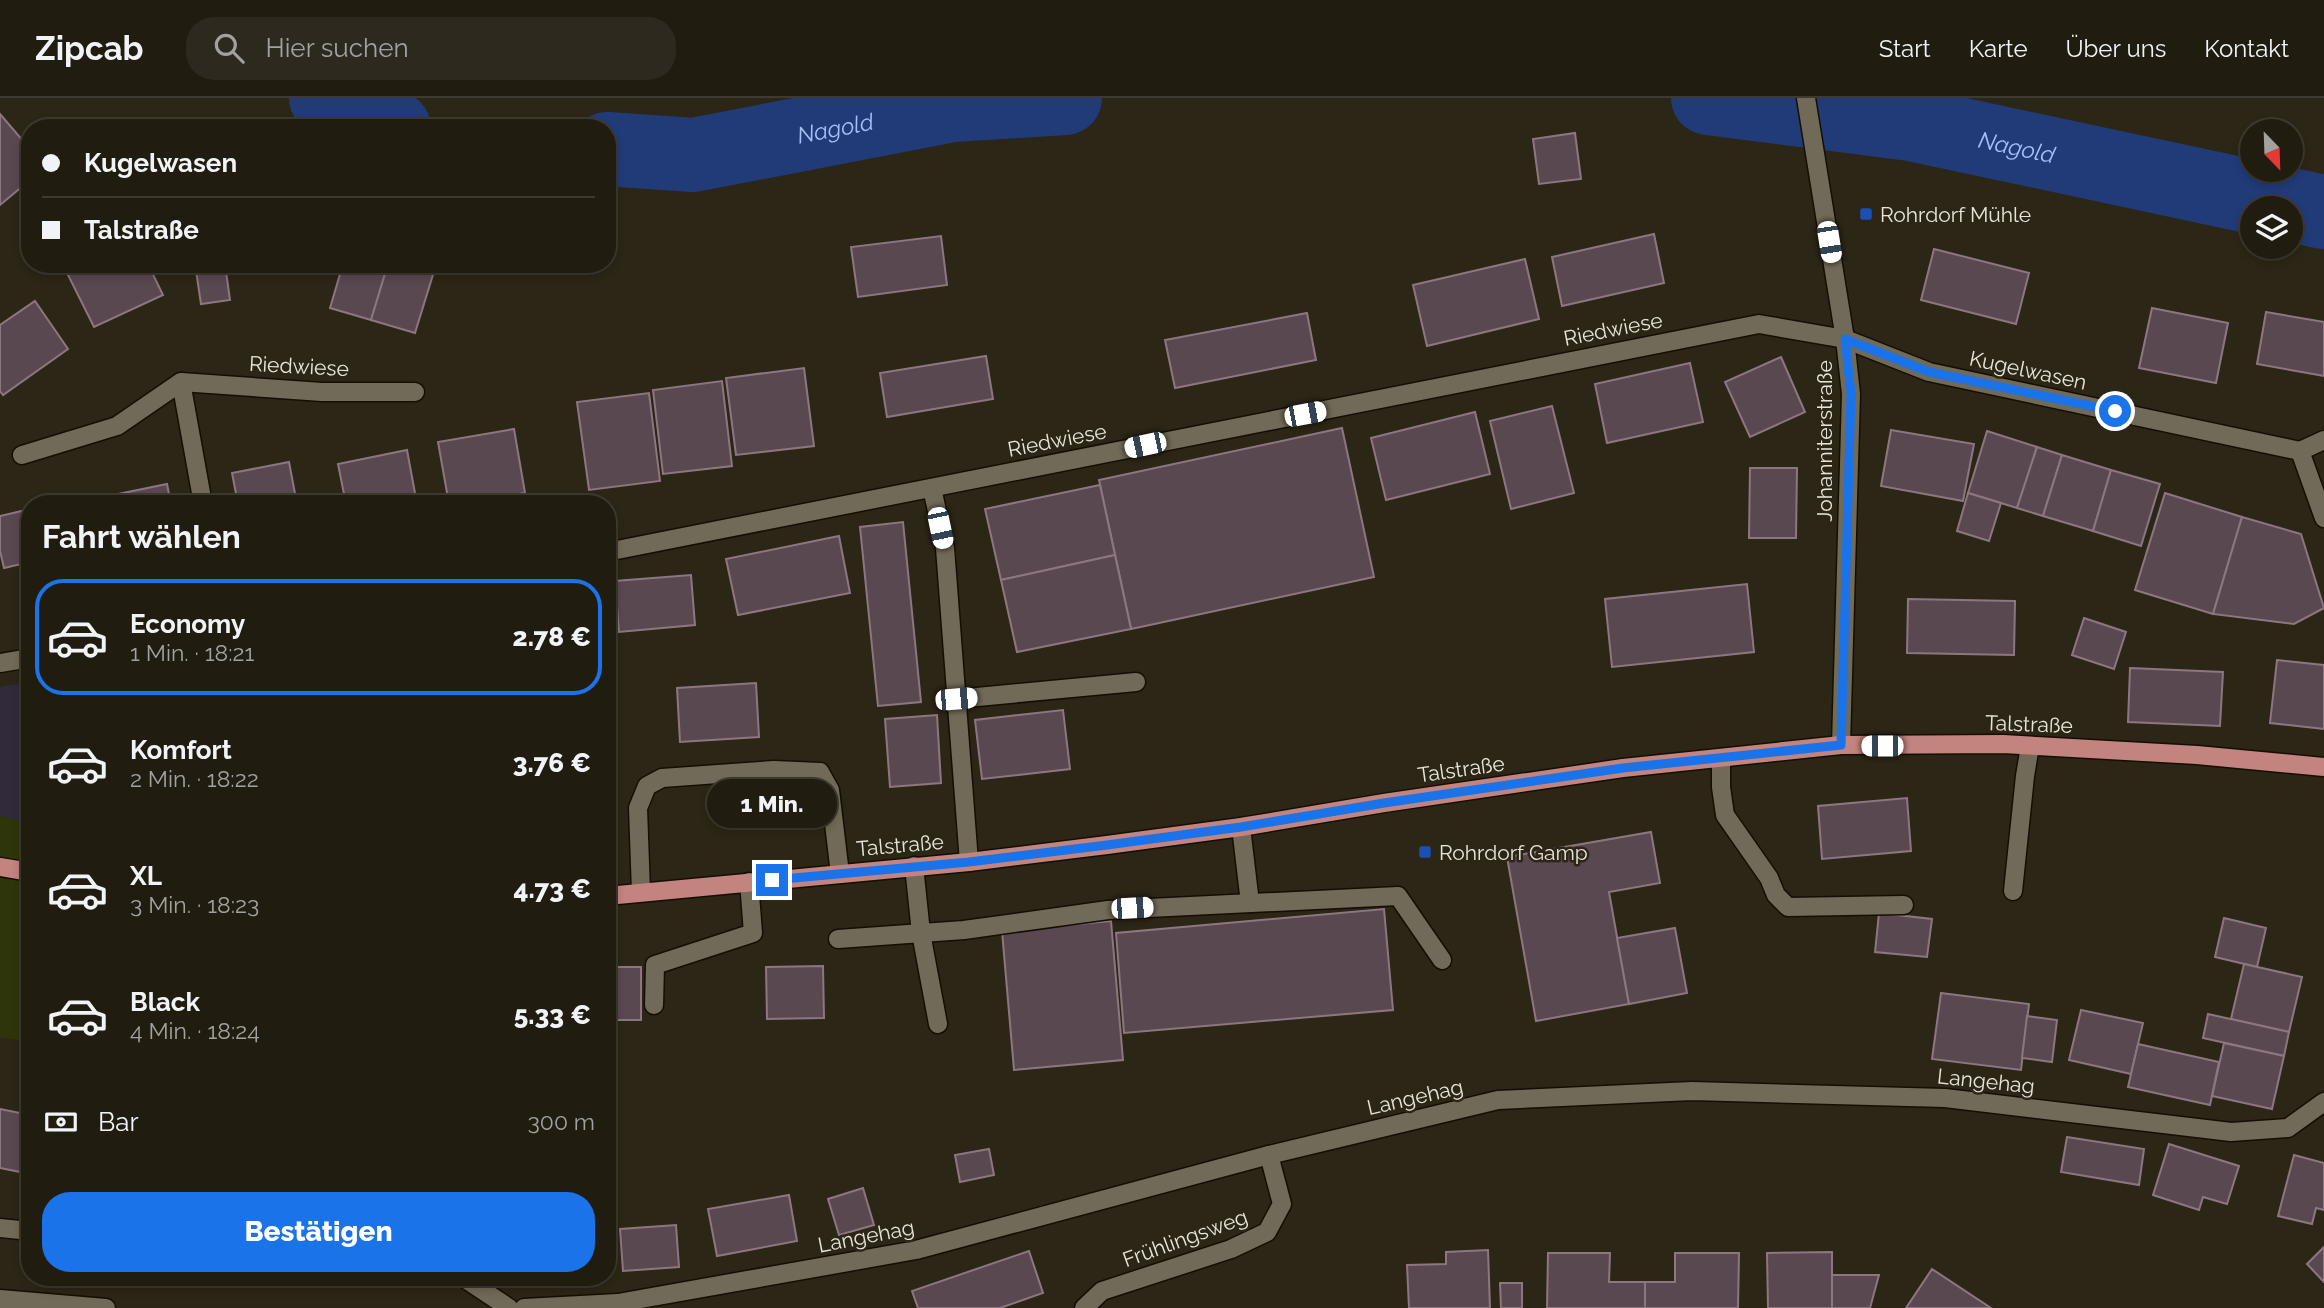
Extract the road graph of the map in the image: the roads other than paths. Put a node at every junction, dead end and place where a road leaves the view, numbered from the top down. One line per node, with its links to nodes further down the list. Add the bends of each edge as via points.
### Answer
1 (1806, 98): 2 (street, Johanniterstraße)
2 (1845, 339): 6 (street, Kugelwasen, via 1929,372); 8 (street, Riedwiese, via 1759,324); 16 (street, Johanniterstraße, via 1851,394)
3 (181, 382): 4 (street, Riedwiese); 7 (street, via 117,426); 9 (street)
4 (415, 392)
5 (2324, 440): 6 (street)
6 (2300, 450): 10 (street)
7 (22, 455)
8 (932, 488): 11 (street, Riedwiese); 15 (street, via 945,548)
9 (201, 495)
10 (2324, 518)
11 (616, 550)
12 (21, 660): 13 (street)
13 (0, 663)
14 (1136, 682): 15 (street)
15 (956, 699): 21 (street)
16 (1841, 745): 17 (main road, Talstraße); 18 (main road, Talstraße)
17 (2030, 746): 19 (main road, Talstraße); 27 (street)
18 (1721, 758): 20 (main road, Talstraße, via 1610,770); 31 (street, via 1725,815 1788,907)
19 (2324, 767)
20 (1241, 827): 21 (main road, Talstraße); 30 (street)
21 (969, 862): 22 (main road, Talstraße)
22 (914, 866): 25 (main road, Talstraße); 32 (street)
23 (0, 867): 24 (main road)
24 (21, 870)
25 (840, 874): 26 (main road, Talstraße); 28 (street, via 830,790 820,772 775,770 662,778 648,786 638,808)
26 (750, 882): 28 (main road, Talstraße); 35 (street, via 753,933 655,965)
27 (2012, 891)
28 (641, 892): 29 (main road, Talstraße)
29 (616, 895)
30 (1250, 903): 32 (street, via 1108,910); 34 (street, via 1398,896)
31 (1905, 905)
32 (921, 933): 33 (street); 36 (street)
33 (838, 939)
34 (1442, 960)
35 (654, 1005)
36 (937, 1024)
37 (2324, 1102): 38 (street, Langehag, via 2288,1128 2231,1132 1945,1098 1692,1091 1498,1100)
38 (1269, 1155): 45 (street, Langehag, via 916,1250 618,1303); 46 (street, Frühlingsweg, via 1282,1204 1267,1232 1231,1249 1102,1291)
39 (0, 1228): 40 (street)
40 (21, 1230)
41 (476, 1286): 44 (street)
42 (0, 1300): 43 (street)
43 (106, 1308)
44 (509, 1308)
45 (524, 1308)
46 (1084, 1308)

